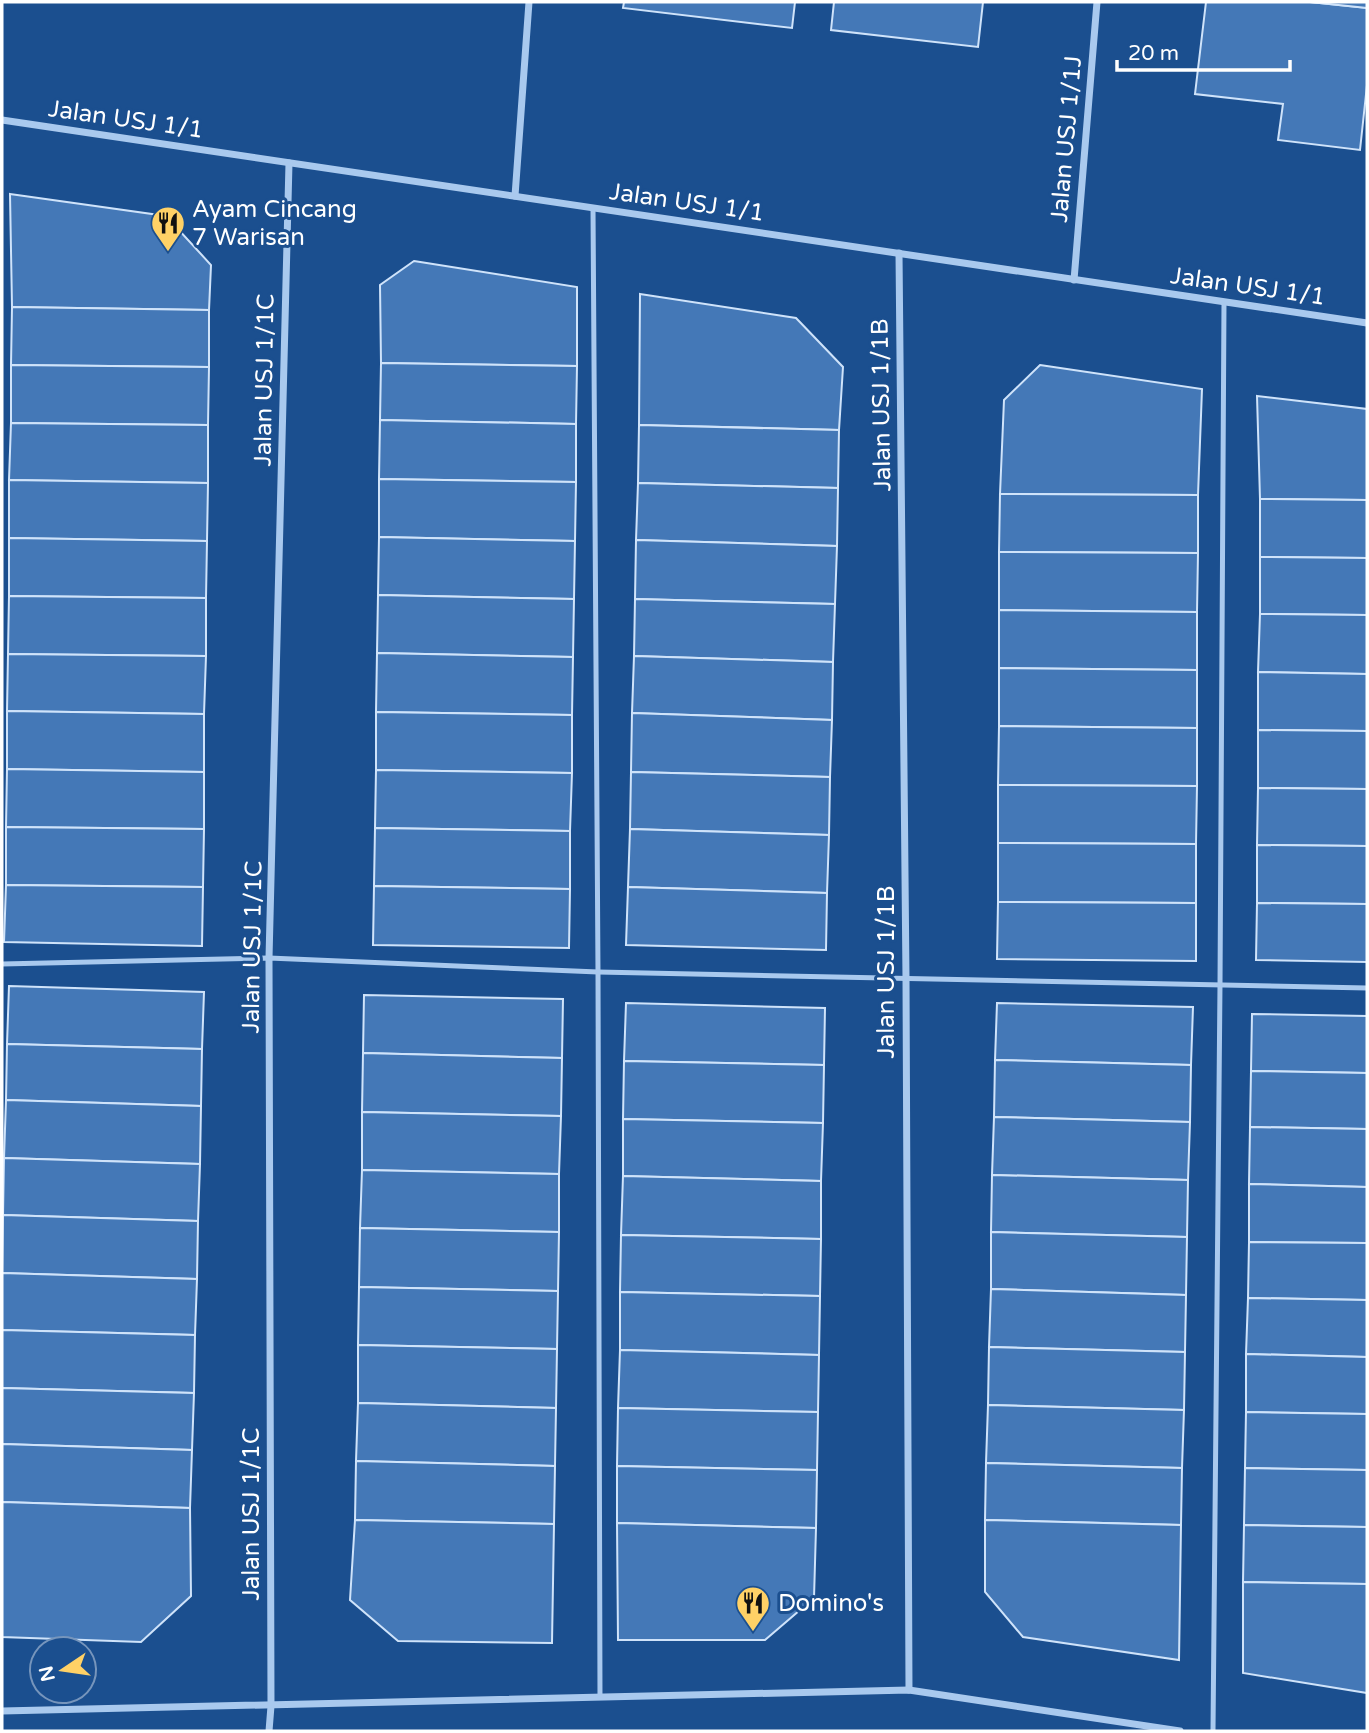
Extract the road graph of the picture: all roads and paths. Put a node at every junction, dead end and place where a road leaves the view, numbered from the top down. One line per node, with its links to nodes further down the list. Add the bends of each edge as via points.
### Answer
1 (529, 2): 5 (street)
2 (1097, 2): 8 (street, Jalan USJ 1/1J)
3 (2, 120): 4 (street, Jalan USJ 1/1)
4 (289, 163): 5 (street, Jalan USJ 1/1); 11 (street, Jalan USJ 1/1C)
5 (515, 196): 6 (street, Jalan USJ 1/1)
6 (593, 208): 7 (street, Jalan USJ 1/1); 13 (lane)
7 (899, 253): 8 (street, Jalan USJ 1/1); 14 (street, Jalan USJ 1/1B)
8 (1074, 280): 9 (street, Jalan USJ 1/1)
9 (1224, 302): 10 (street, Jalan USJ 1/1); 15 (lane)
10 (1367, 323)
11 (270, 958): 12 (lane); 13 (lane); 19 (street, Jalan USJ 1/1C)
12 (2, 964)
13 (598, 972): 14 (lane); 18 (lane)
14 (906, 978): 15 (lane); 17 (street, Jalan USJ 1/1B)
15 (1220, 985): 16 (lane); 23 (lane)
16 (1367, 988)
17 (909, 1690): 18 (street); 22 (street)
18 (600, 1697): 19 (street)
19 (271, 1706): 20 (street); 21 (street, Jalan USJ 1/1C)
20 (2, 1711)
21 (269, 1731)
22 (1180, 1731)
23 (1213, 1731)

